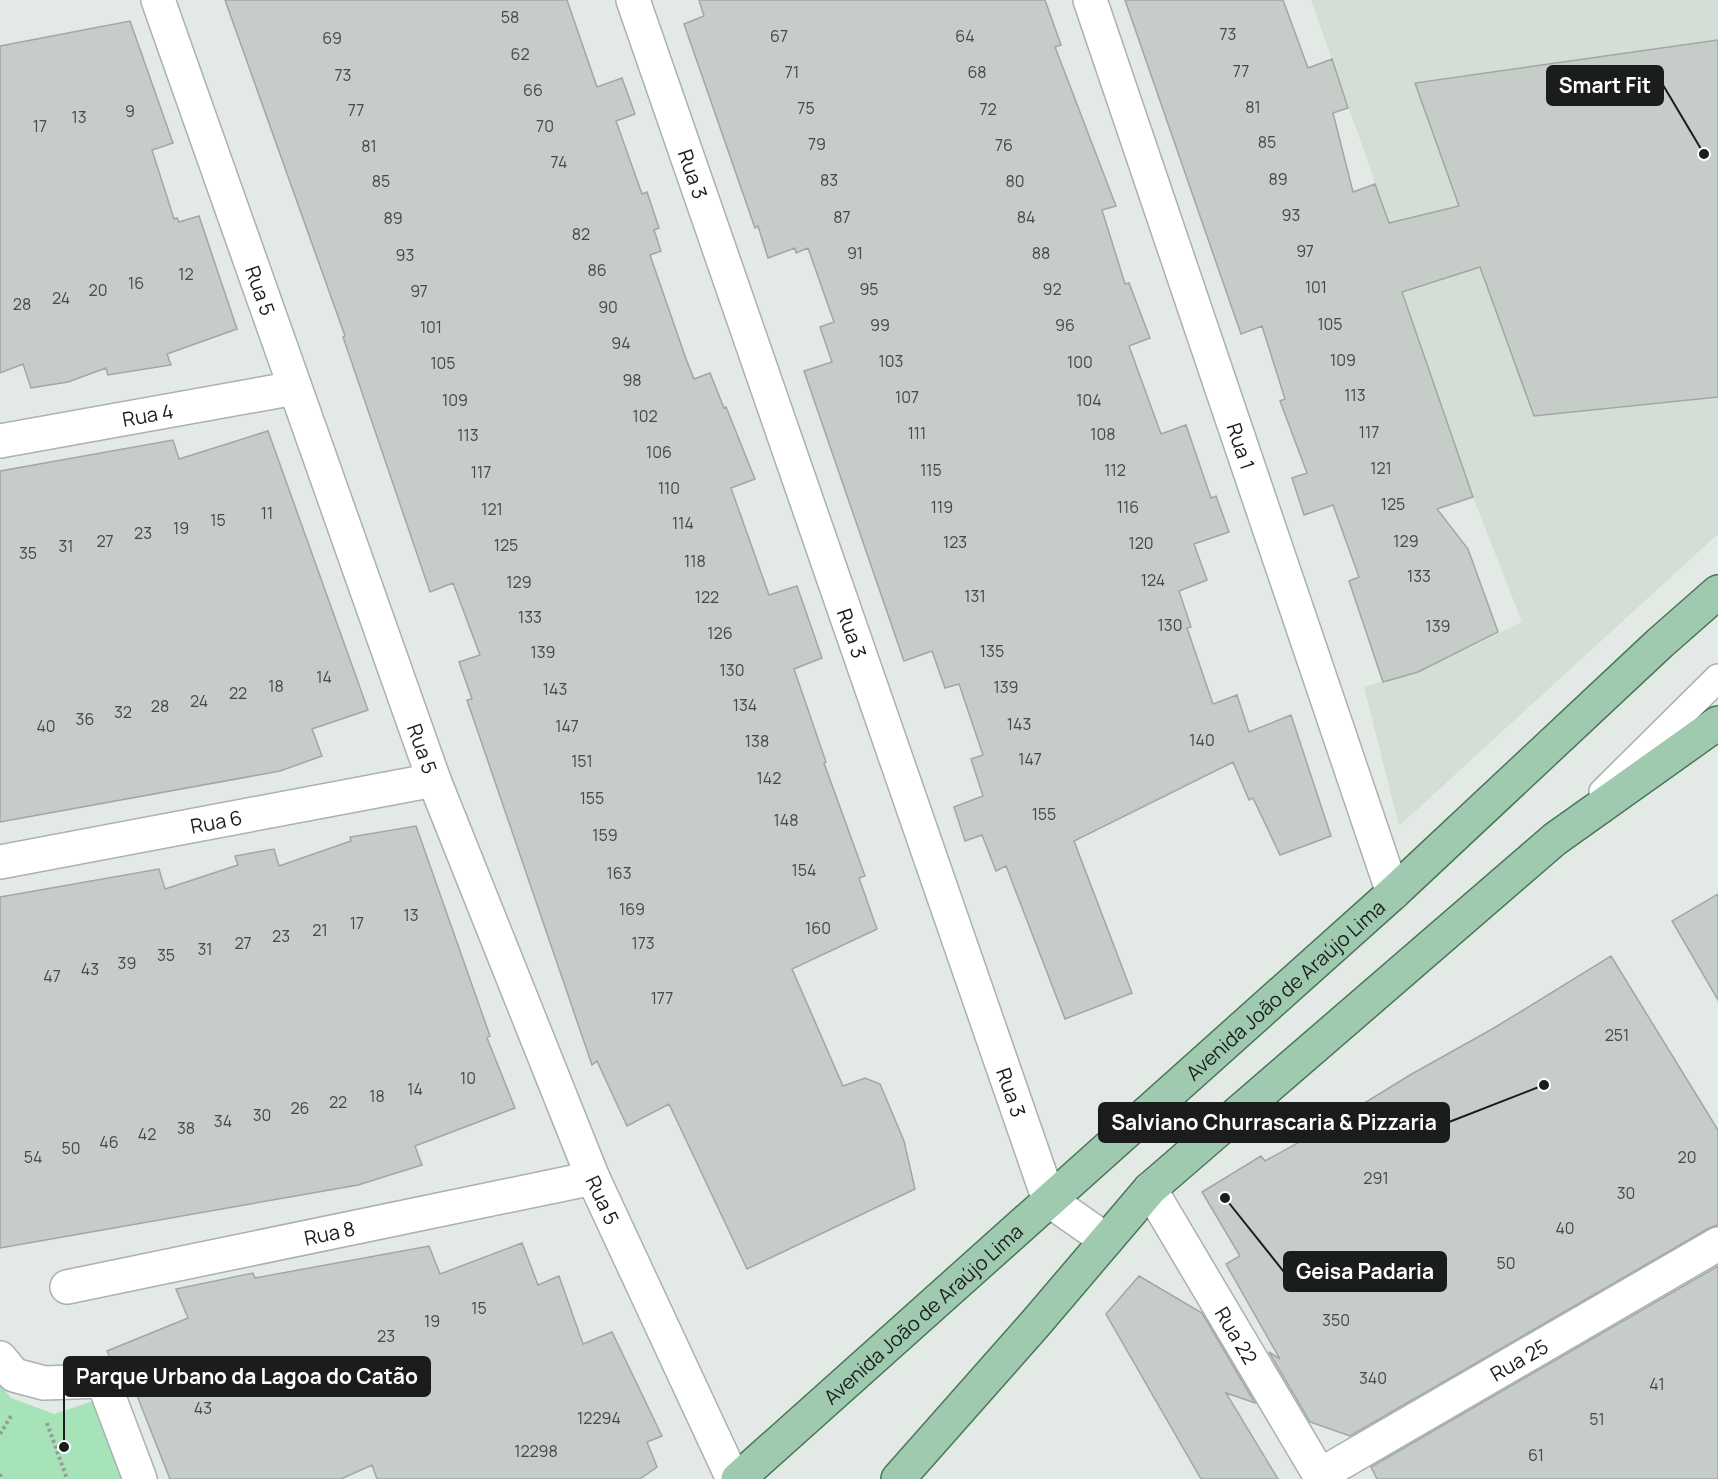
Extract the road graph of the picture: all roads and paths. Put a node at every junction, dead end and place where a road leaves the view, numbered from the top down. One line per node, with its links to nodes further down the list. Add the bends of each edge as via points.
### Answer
1 (158, 0): 4 (street, Rua 5)
2 (633, 0): 15 (street, Rua 3)
3 (1090, 0): 12 (street, Rua 1)
4 (295, 388): 5 (street, Rua 4); 9 (street, Rua 5)
5 (0, 441)
6 (1717, 593): 12 (main road, Avenida João de Araújo Lima)
7 (1718, 678): 10 (lane)
8 (1718, 723): 10 (main road)
9 (434, 780): 11 (street, Rua 6); 13 (street, Rua 5)
10 (1556, 839): 14 (main road)
11 (0, 862)
12 (1393, 893): 15 (main road, Avenida João de Araújo Lima)
13 (593, 1178): 18 (street, Rua 8); 26 (street, Rua 5)
14 (1150, 1189): 16 (main road); 22 (street, Rua 22)
15 (1050, 1200): 16 (street); 27 (main road, Avenida João de Araújo Lima)
16 (1106, 1240): 28 (main road)
17 (1718, 1244): 22 (street, Rua 25)
18 (67, 1287)
19 (0, 1358): 20 (street, via 14,1375)
20 (32, 1379): 24 (path); 25 (street, via 44,1383 103,1381)
21 (0, 1474): 23 (path)
22 (1321, 1477)
23 (1, 1479)
24 (67, 1479)
25 (140, 1479)
26 (733, 1479)
27 (738, 1479)
28 (898, 1479)

